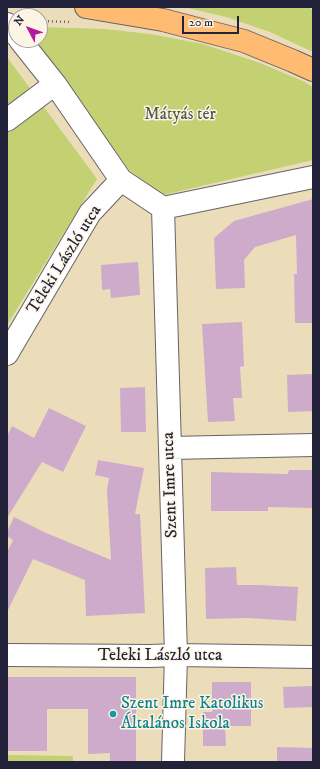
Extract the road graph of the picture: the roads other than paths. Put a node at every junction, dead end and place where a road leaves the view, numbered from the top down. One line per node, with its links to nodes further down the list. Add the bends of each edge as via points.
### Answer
1 (86, 7): 3 (main road, via 163,20 244,41)
2 (26, 48): 4 (street)
3 (313, 70)
4 (55, 84): 5 (street); 7 (street)
5 (7, 120)
6 (313, 177): 8 (street)
7 (121, 180): 8 (street); 9 (street, Teleki László utca, via 90,213)
8 (163, 208): 11 (street, Szent Imre utca)
9 (7, 354)
10 (313, 446): 11 (street)
11 (170, 448): 13 (street, Szent Imre utca)
12 (7, 655): 13 (street, Teleki László utca)
13 (176, 655): 14 (street, Teleki László utca); 15 (street, Szent Imre utca)
14 (313, 657)
15 (173, 762)

